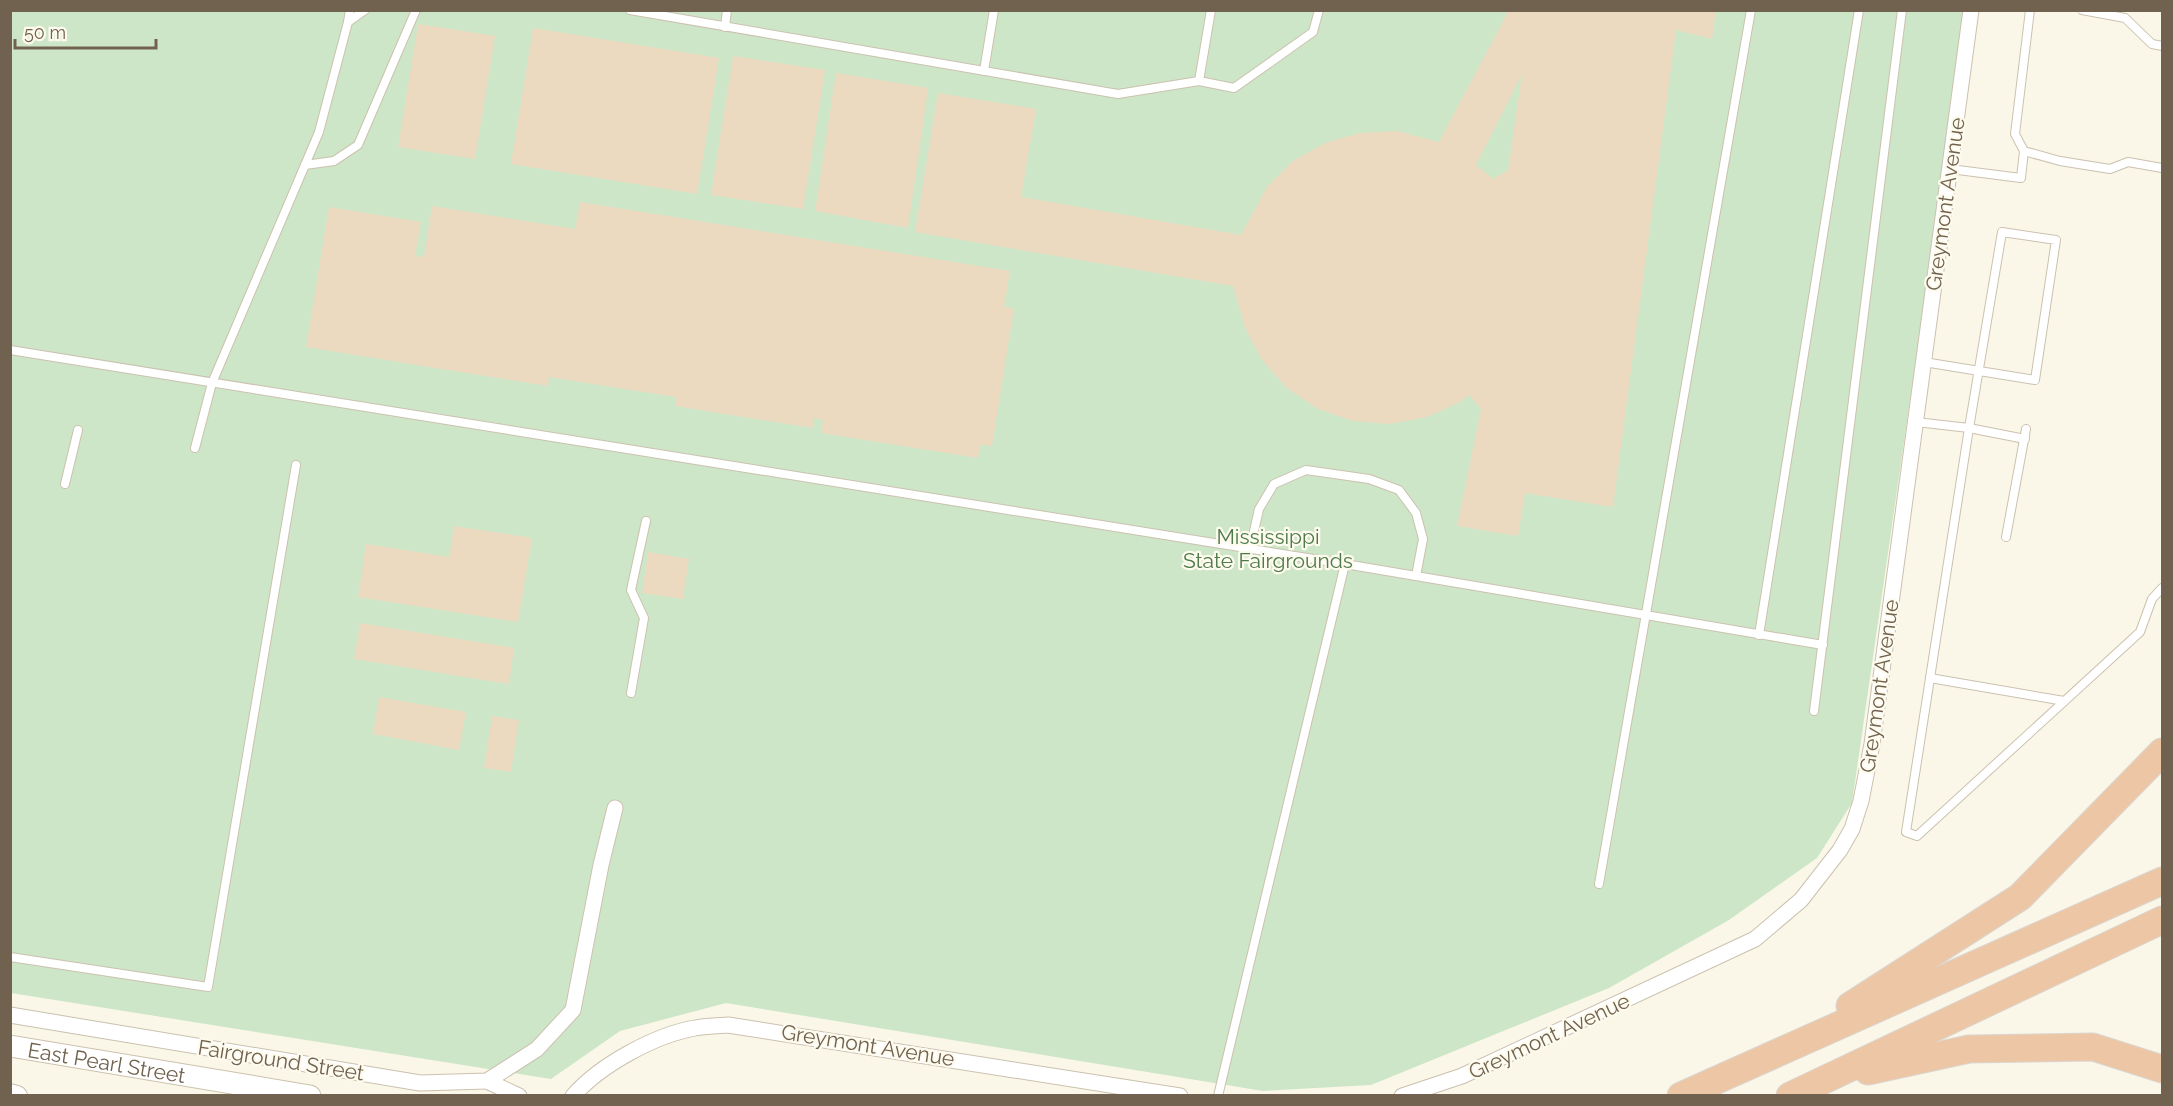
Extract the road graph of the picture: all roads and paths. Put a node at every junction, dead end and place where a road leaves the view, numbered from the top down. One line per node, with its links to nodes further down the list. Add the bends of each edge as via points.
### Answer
1 (350, 10): 15 (lane)
2 (365, 10): 15 (lane)
3 (416, 10): 21 (lane, via 358,145 334,161)
4 (630, 10): 16 (lane)
5 (728, 10): 16 (lane)
6 (994, 10): 18 (lane)
7 (1211, 10): 19 (lane)
8 (1319, 10): 19 (lane, via 1312,32 1234,88)
9 (1751, 10): 44 (lane)
10 (1859, 10): 45 (lane)
11 (1902, 10): 46 (lane)
12 (1971, 10): 23 (street, Greymont Avenue)
13 (2030, 10): 20 (lane, via 2015,134)
14 (2082, 10): 17 (lane, via 2125,18 2152,44)
15 (348, 22): 21 (lane, via 319,132)
16 (725, 27): 18 (lane)
17 (2163, 46)
18 (984, 71): 19 (lane, via 1118,94)
19 (1199, 81)
20 (2024, 151): 22 (lane, via 2110,169 2128,162); 23 (lane, via 2021,178)
21 (305, 165): 28 (lane)
22 (2163, 168)
23 (1950, 169): 25 (street, Greymont Avenue)
24 (10, 350): 28 (lane)
25 (1924, 362): 26 (lane); 30 (street, Greymont Avenue)
26 (1979, 371): 27 (lane); 27 (lane, via 2002,232 2056,240); 31 (lane)
27 (2035, 380): 29 (lane)
28 (212, 382): 35 (lane); 40 (lane)
29 (2033, 389)
30 (1916, 422): 31 (lane); 70 (street, Greymont Avenue, via 1867,771 1852,829 1824,873 1783,918 1731,952 1462,1076)
31 (1969, 428): 34 (lane); 47 (lane)
32 (2026, 429): 34 (lane)
33 (78, 430): 37 (lane)
34 (2025, 439): 39 (lane)
35 (195, 448)
36 (296, 465): 56 (lane, via 208,987)
37 (65, 484)
38 (646, 521): 48 (lane, via 631,590 644,618)
39 (2006, 537)
40 (1250, 549): 41 (lane); 42 (lane, via 1259,509 1274,483 1306,470 1369,479 1399,490 1416,513 1423,539)
41 (1345, 564): 42 (lane); 69 (lane)
42 (1416, 576): 44 (lane)
43 (2163, 588): 49 (lane, via 2152,599 2140,632)
44 (1645, 615): 45 (lane); 54 (lane)
45 (1760, 635): 46 (lane)
46 (1823, 645): 50 (lane)
47 (1930, 678): 49 (lane); 49 (lane, via 1906,832 1917,836)
48 (631, 693)
49 (2064, 701)
50 (1814, 711)
51 (2163, 752): 59 (highway, via 2020,897)
52 (615, 808): 61 (street, via 573,1010 537,1049)
53 (2163, 881): 59 (highway)
54 (1599, 884)
55 (2163, 920): 62 (highway)
56 (10, 957)
57 (10, 1015): 61 (street, Fairground Street, via 420,1083)
58 (10, 1046): 65 (main road, East Pearl Street)
59 (1776, 1054): 71 (highway)
60 (2163, 1069): 62 (highway, via 2093,1047 1969,1049)
61 (486, 1081): 66 (street)
62 (1820, 1081): 72 (highway)
63 (10, 1094): 64 (street)
64 (17, 1095)
65 (310, 1095)
66 (519, 1095)
67 (573, 1095): 68 (street, Greymont Avenue, via 630,1052 660,1038 695,1028 728,1025)
68 (1180, 1095)
69 (1218, 1095)
70 (1402, 1095)
71 (1681, 1095)
72 (1790, 1095)

